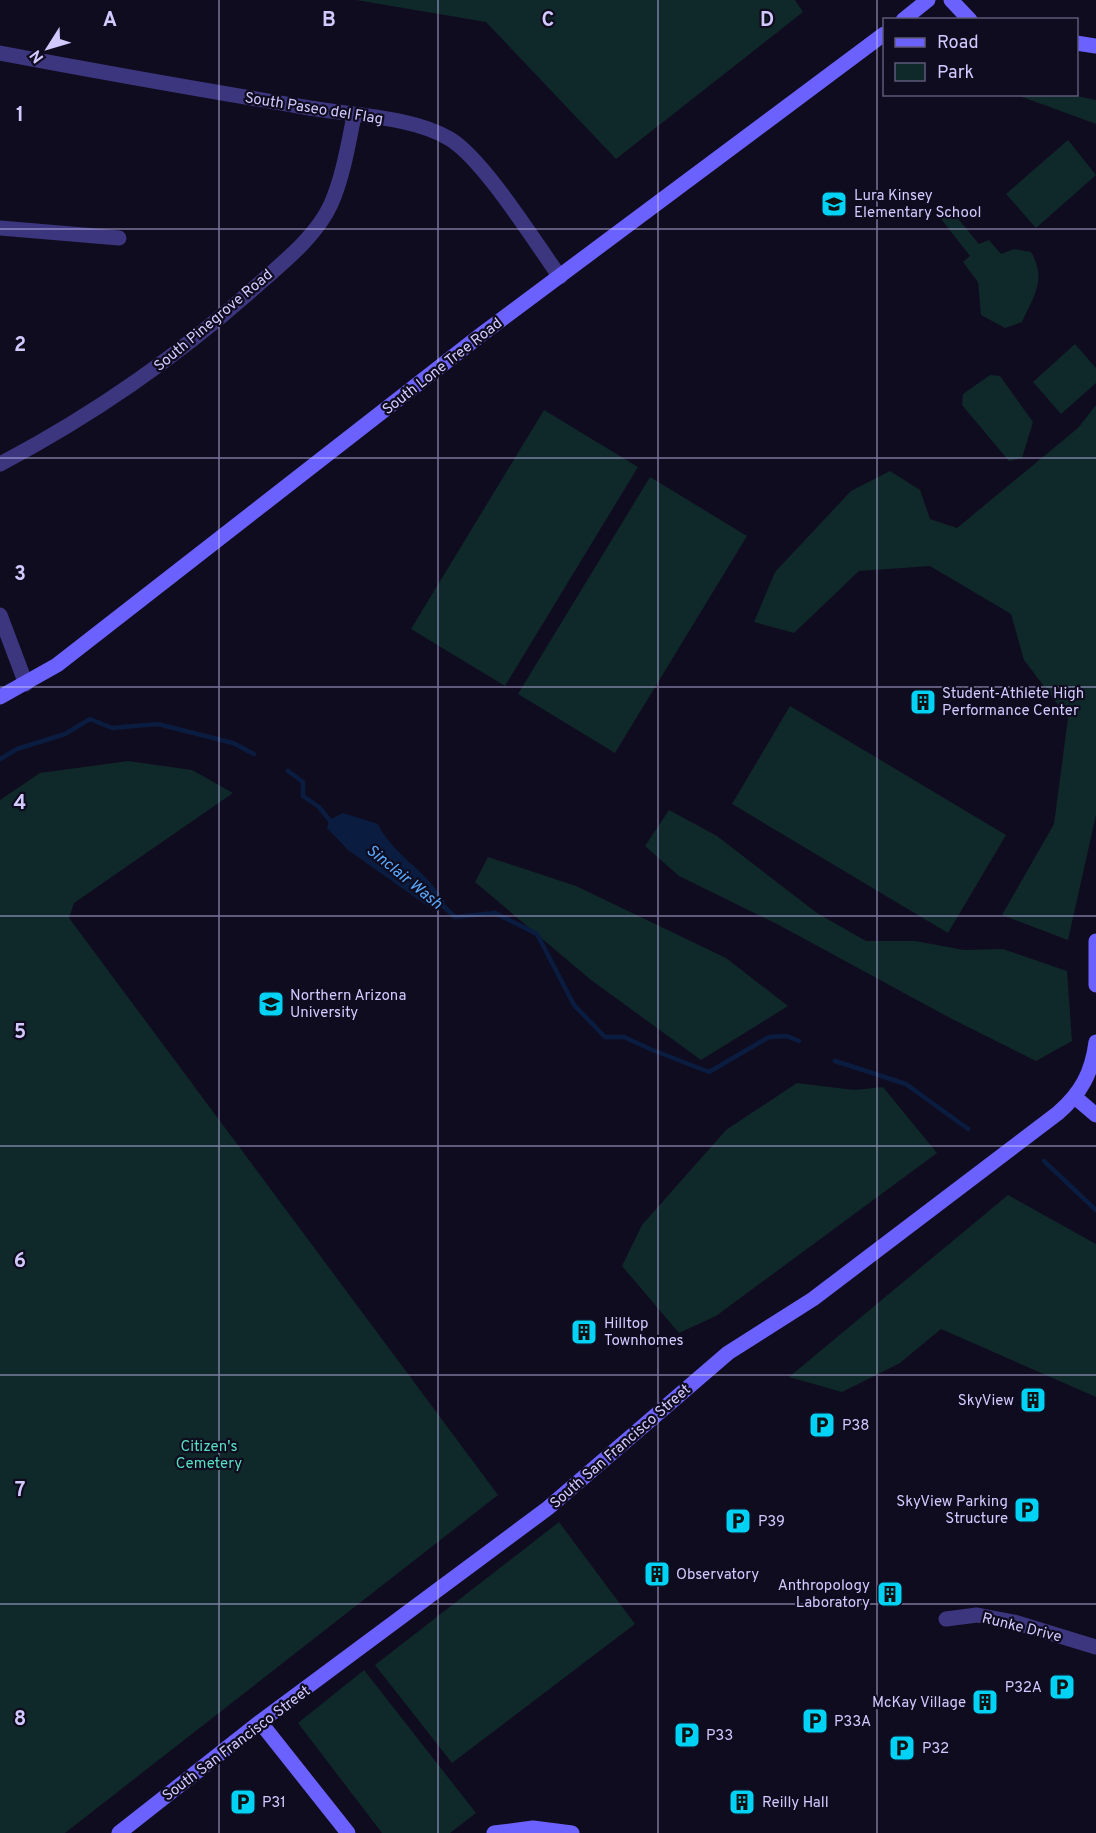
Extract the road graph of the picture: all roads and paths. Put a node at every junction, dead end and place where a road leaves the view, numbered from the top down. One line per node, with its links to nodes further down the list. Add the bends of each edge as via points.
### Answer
1 (928, 0): 3 (street)
2 (951, 0): 4 (street)
3 (906, 18)
4 (968, 18)
5 (883, 35): 12 (street, South Lone Tree Road)
6 (1078, 43): 7 (street)
7 (1096, 46)
8 (0, 53): 9 (street, South Paseo del Flag)
9 (354, 116): 12 (street, South Paseo del Flag, via 412,124 452,140 481,169); 13 (street, South Pinegrove Road, via 331,205 311,234 208,327 123,392)
10 (0, 228): 11 (street)
11 (120, 238)
12 (560, 277): 15 (street, South Lone Tree Road, via 57,665)
13 (0, 464)
14 (0, 615): 15 (street)
15 (26, 684): 16 (street, South Lone Tree Road)
16 (0, 698)
17 (1096, 941): 18 (street)
18 (1096, 985)
19 (1096, 1042): 20 (street, South San Francisco Street, via 1092,1068)
20 (1076, 1098): 21 (street); 24 (street, South San Francisco Street, via 813,1299 728,1353 548,1508)
21 (1096, 1114)
22 (946, 1619): 23 (street, Runke Drive, via 977,1615)
23 (1096, 1647)
24 (260, 1722): 25 (street, South San Francisco Street); 26 (street)
25 (119, 1833)
26 (348, 1833)
27 (494, 1833): 28 (street, via 533,1828)
28 (572, 1833)

